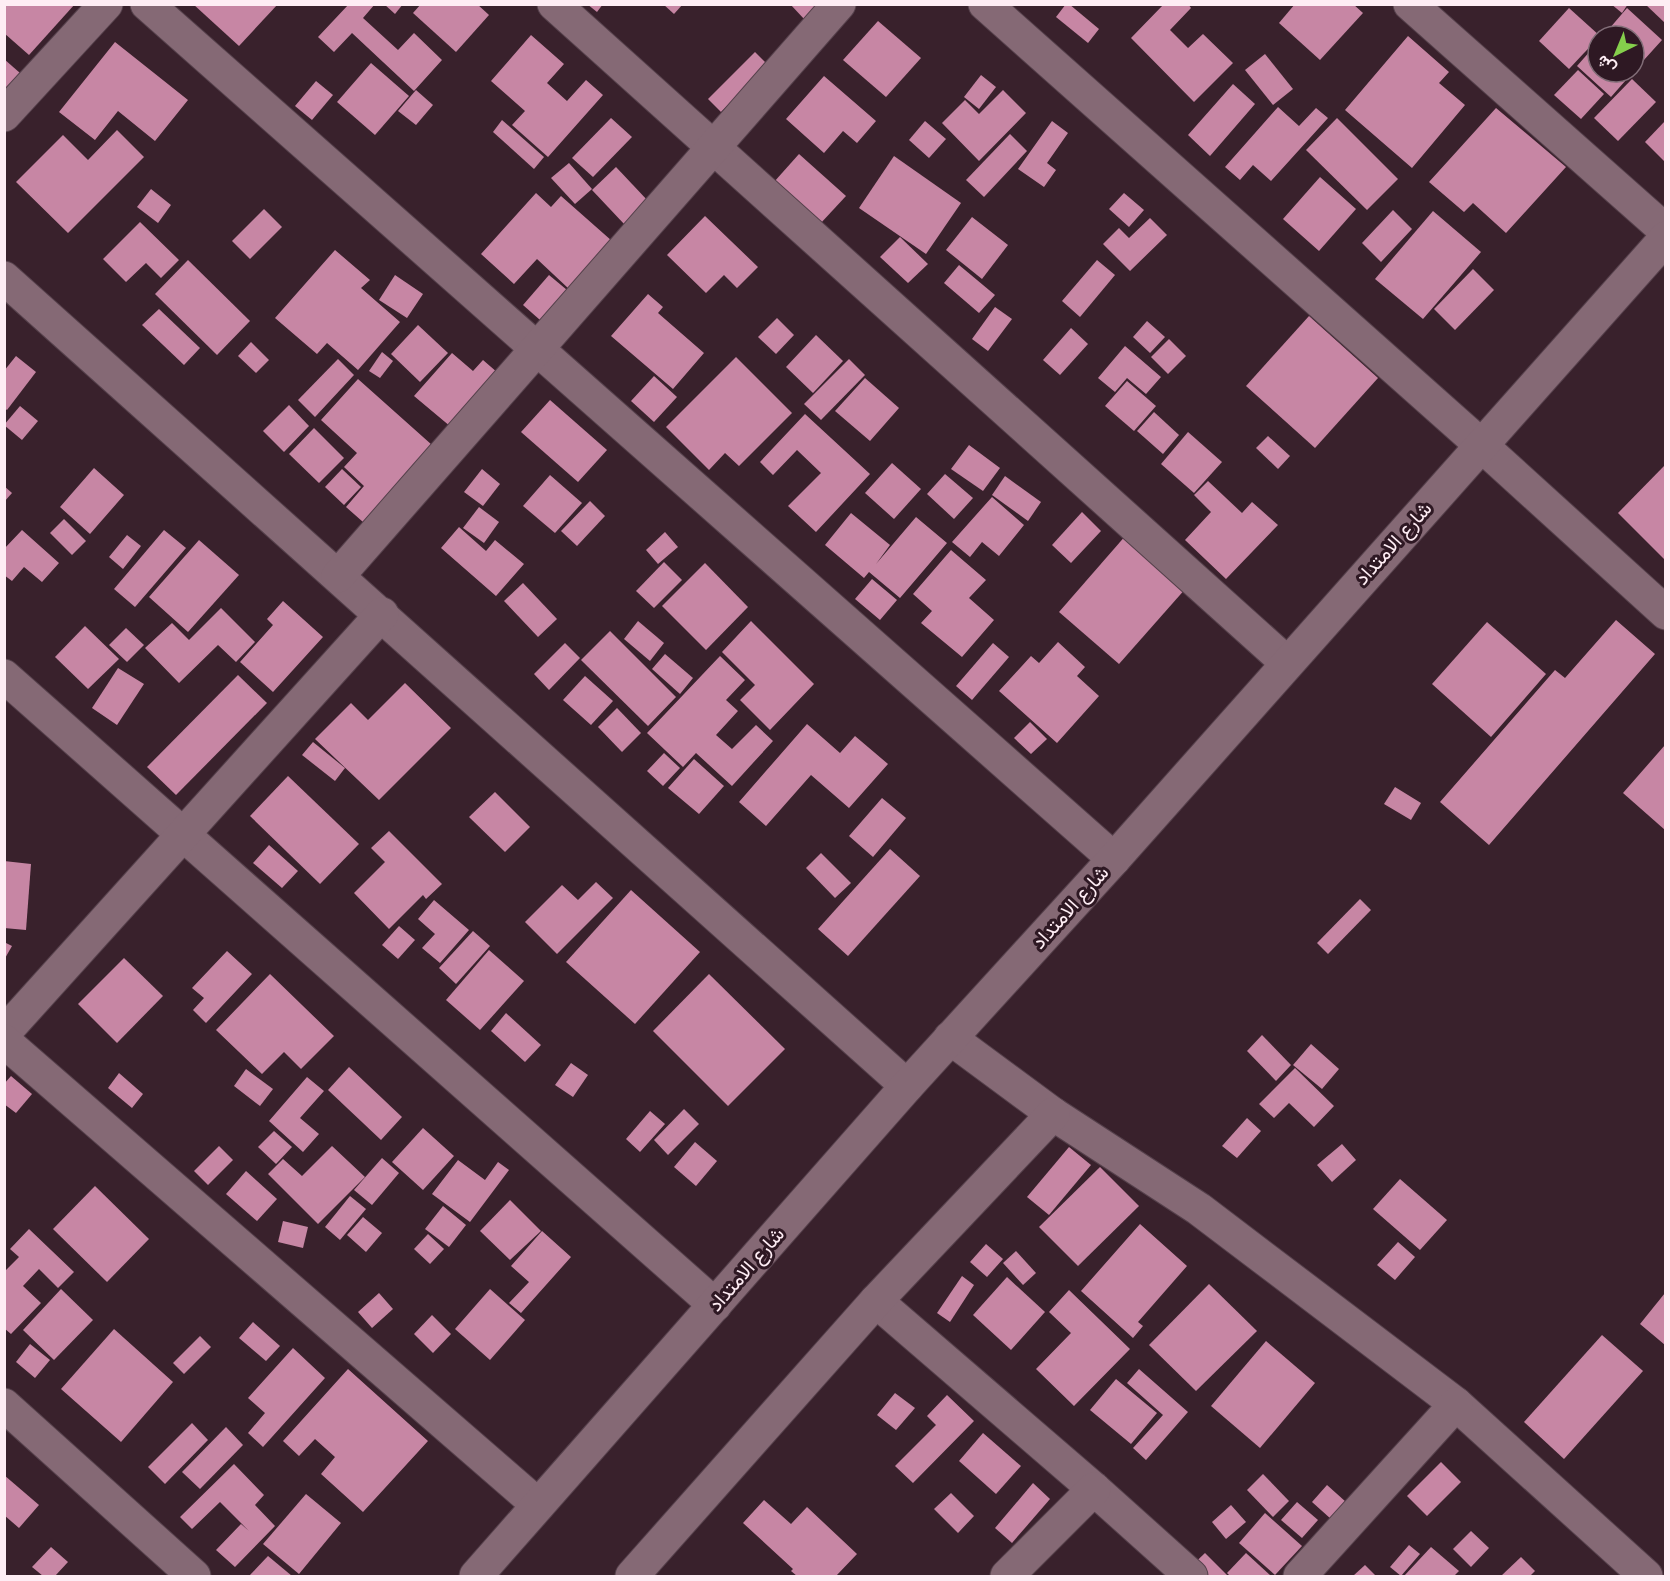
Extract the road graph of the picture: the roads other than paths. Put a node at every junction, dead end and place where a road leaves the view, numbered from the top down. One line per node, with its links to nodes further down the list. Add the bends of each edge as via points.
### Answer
1 (106, 4): 7 (street)
2 (147, 4): 12 (street)
3 (554, 4): 8 (street)
4 (840, 4): 8 (street)
5 (985, 4): 13 (street)
6 (1410, 4): 9 (street)
7 (4, 115)
8 (714, 148): 12 (street); 17 (street)
9 (1665, 231)
10 (1665, 238): 13 (street, شارع الامتداد)
11 (4, 278): 14 (street)
12 (537, 348): 14 (street); 20 (street)
13 (1481, 445): 15 (street); 17 (street, شارع الامتداد)
14 (338, 576): 16 (street)
15 (1665, 613)
16 (382, 614): 19 (street); 24 (street)
17 (1286, 662): 20 (street, شارع الامتداد)
18 (4, 676): 19 (street)
19 (184, 834): 21 (street); 27 (street)
20 (1114, 859): 22 (street, شارع الامتداد)
21 (4, 1033)
22 (950, 1038): 24 (street, شارع الامتداد); 25 (street)
23 (4, 1041): 31 (street)
24 (907, 1086): 27 (street, شارع الامتداد)
25 (1053, 1114): 26 (street); 28 (street, via 1199,1209)
26 (876, 1301): 30 (street); 34 (street)
27 (715, 1305): 31 (street, شارع الامتداد)
28 (1456, 1404): 37 (street); 38 (street)
29 (4, 1405): 32 (street)
30 (1094, 1489): 35 (street); 36 (street)
31 (538, 1505): 33 (street, شارع الامتداد)
32 (194, 1576)
33 (476, 1576)
34 (632, 1576)
35 (1007, 1576)
36 (1191, 1576)
37 (1300, 1576)
38 (1646, 1576)

